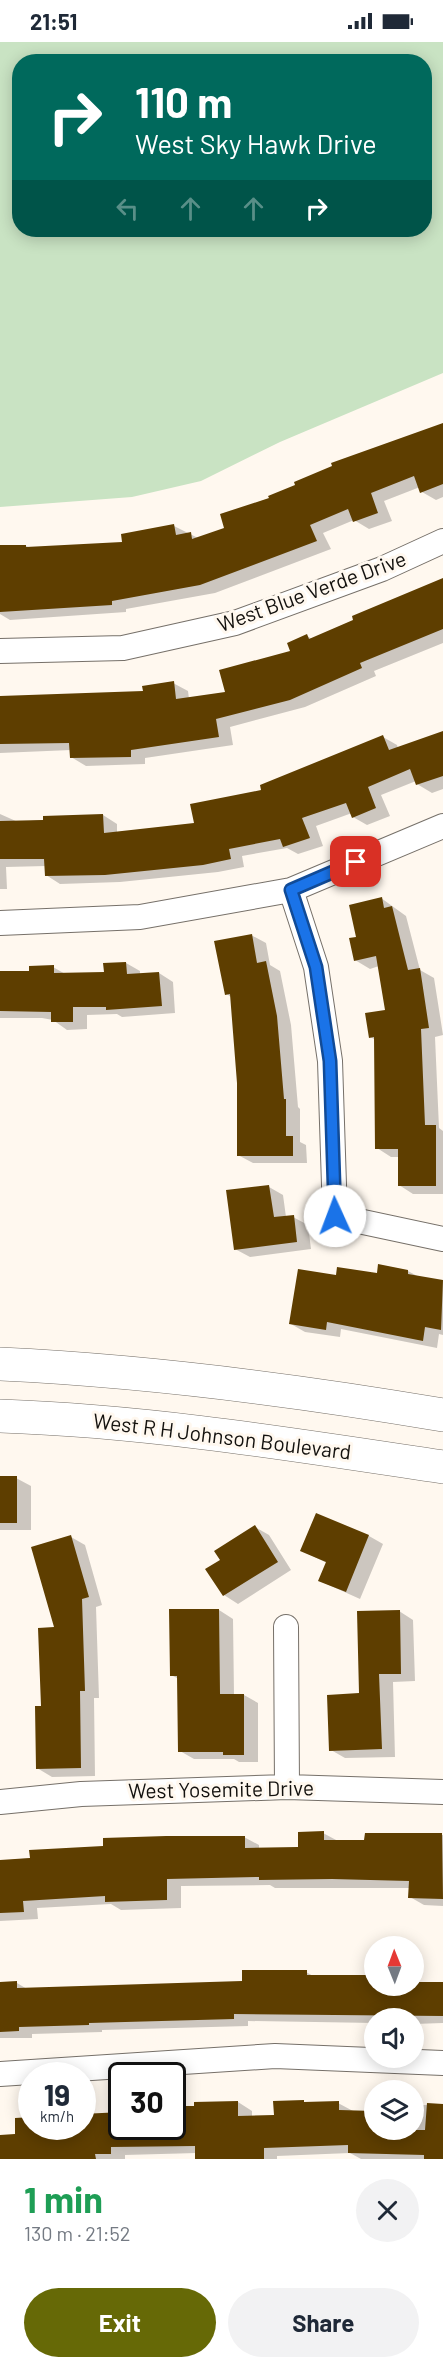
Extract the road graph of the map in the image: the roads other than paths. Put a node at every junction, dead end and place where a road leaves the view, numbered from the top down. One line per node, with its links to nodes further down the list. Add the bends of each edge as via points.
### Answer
1 (443, 541): 2 (street, West Blue Verde Drive, via 382,569 235,623 123,648)
2 (0, 651)
3 (443, 826): 4 (street)
4 (291, 890): 5 (street, via 140,917); 6 (street, via 316,967 330,1061 335,1216)
5 (0, 923)
6 (443, 1239)
7 (0, 1364): 8 (main road, via 204,1381)
8 (443, 1415)
9 (0, 1416): 10 (main road, West R H Johnson Boulevard, via 226,1434)
10 (443, 1467)
11 (286, 1627): 12 (street)
12 (287, 1787): 13 (street, West Yosemite Drive); 14 (street, West Yosemite Drive, via 81,1794)
13 (443, 1792)
14 (0, 1802)
15 (443, 2063): 16 (street, via 275,2056)
16 (0, 2074)

